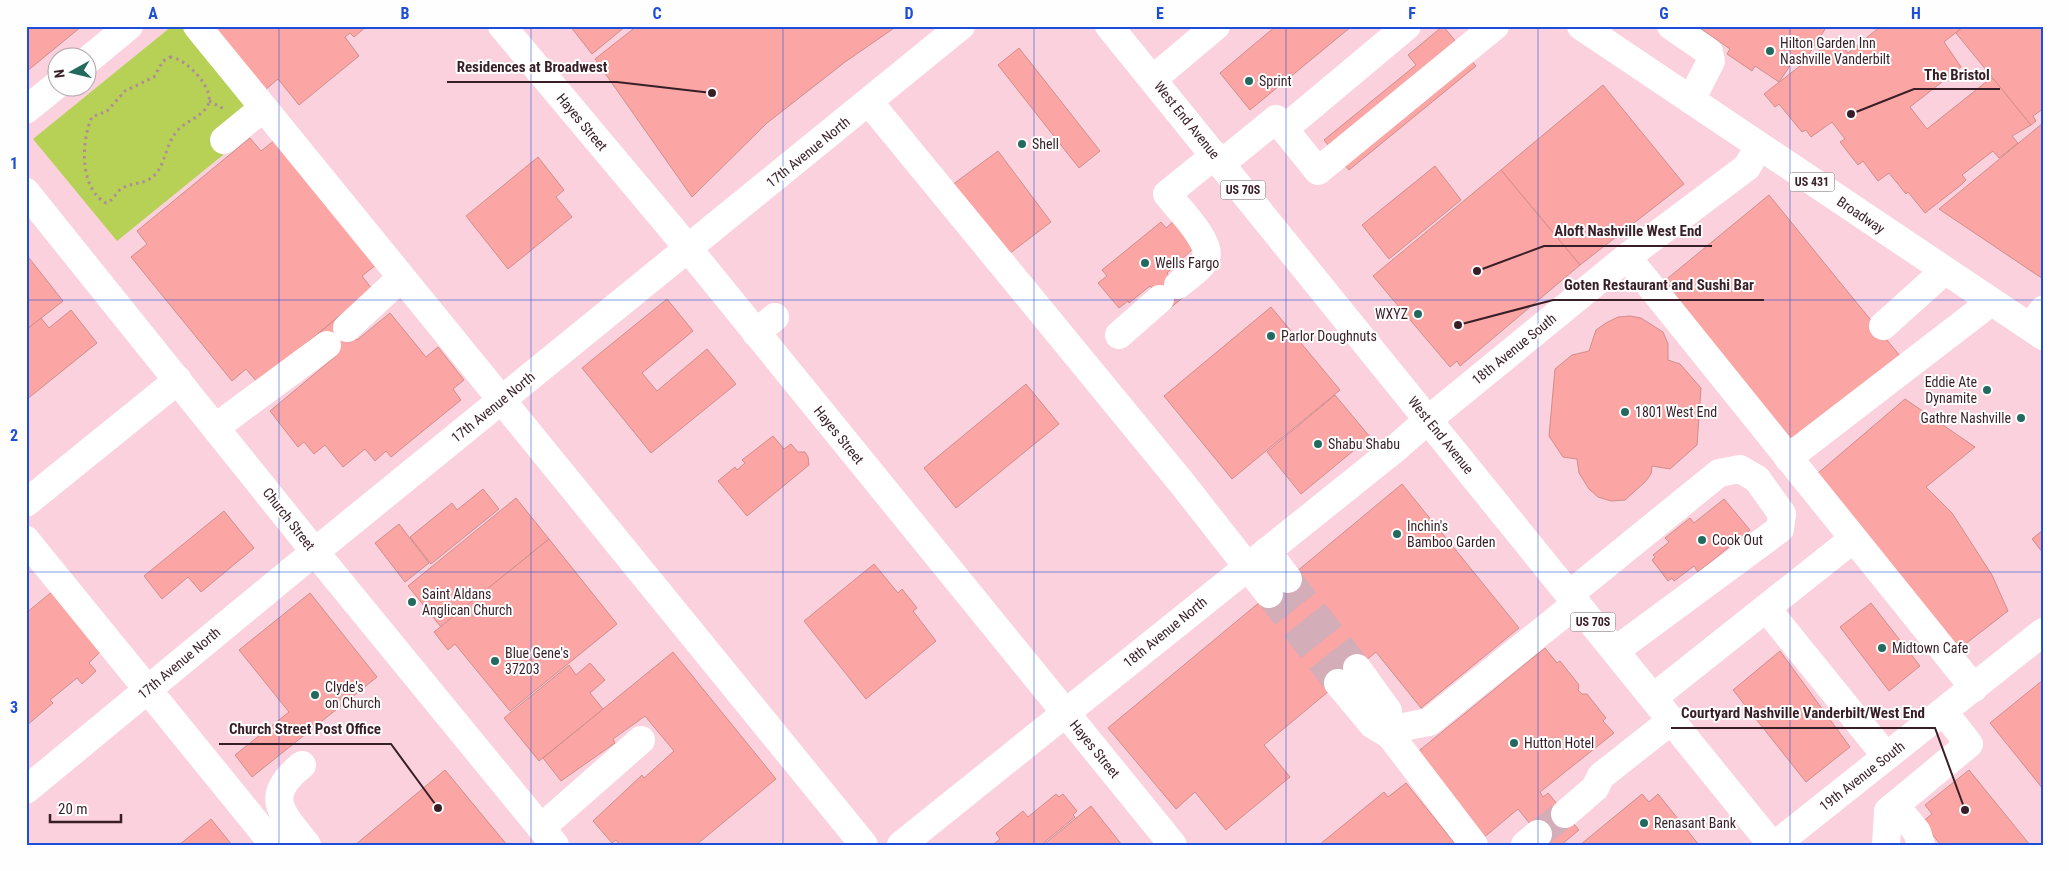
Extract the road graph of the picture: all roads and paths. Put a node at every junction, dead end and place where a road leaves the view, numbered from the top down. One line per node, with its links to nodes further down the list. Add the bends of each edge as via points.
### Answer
1 (129, 26): 11 (street)
2 (197, 26): 16 (street)
3 (502, 26): 24 (street, Hayes Street)
4 (961, 26): 15 (street, 17th Avenue North)
5 (1109, 26): 12 (street, West End Avenue / US 70S)
6 (1216, 26): 12 (street)
7 (1407, 26): 18 (street)
8 (1495, 26): 18 (street, via 1318,170)
9 (1581, 26): 14 (street, Broadway / US 431)
10 (1671, 26): 14 (street, via 1709,52 1711,61)
11 (98, 52)
12 (1153, 79): 21 (street, West End Avenue / US 70S)
13 (48, 92): 17 (street)
14 (1691, 100): 20 (street, Broadway / US 431)
15 (869, 102): 24 (street, 17th Avenue North); 43 (street)
16 (263, 108): 19 (street); 27 (street)
17 (26, 110)
18 (1284, 129): 21 (street, via 1276,119)
19 (224, 140)
20 (1760, 146): 25 (street, 18th Avenue South, via 1747,167); 26 (street, Broadway / US 431)
21 (1219, 159): 31 (street, via 1167,194 1200,236 1206,257 1201,265); 34 (street, West End Avenue / US 70S)
22 (86, 166): 22 (path, via 91,187 106,203 120,189 149,180 157,174 172,138 207,107 209,92 178,58 170,57 163,61 154,77 124,91 107,111 92,117 87,131)
23 (26, 192): 32 (street, Church Street)
24 (689, 250): 33 (street, 17th Avenue North); 53 (street, Hayes Street, via 765,325)
25 (1627, 257): 34 (street, 18th Avenue South); 36 (street)
26 (1944, 271): 28 (street, Broadway / US 431); 30 (street)
27 (402, 278): 33 (street); 35 (street, via 337,336)
28 (1991, 302): 29 (street, Broadway / US 431); 36 (street)
29 (2038, 324)
30 (1883, 326)
31 (1119, 335)
32 (178, 380): 35 (street, Church Street); 38 (street)
33 (502, 401): 42 (street, 17th Avenue North); 67 (street)
34 (1429, 419): 43 (street, 18th Avenue North); 45 (street, West End Avenue / US 70S)
35 (216, 427): 42 (street, Church Street)
36 (1788, 458): 37 (street)
37 (1815, 490): 39 (street); 40 (street)
38 (26, 503)
39 (1782, 514): 45 (street, via 1757,479 1740,469 1719,473); 48 (street, via 1780,529)
40 (1853, 539): 46 (street); 50 (street)
41 (26, 540): 51 (street)
42 (315, 552): 51 (street, 17th Avenue North); 63 (street, Church Street)
43 (1258, 558): 44 (street); 53 (street, 18th Avenue North)
44 (1279, 586)
45 (1574, 598): 48 (street, West End Avenue / US 70S); 56 (street, via 1428,722 1408,726)
46 (1766, 608): 52 (street); 58 (street)
47 (2043, 632): 50 (street, 19th Avenue South)
48 (1616, 650): 52 (street, West End Avenue / US 70S)
49 (1348, 676): 56 (street, via 1388,711)
50 (1974, 688): 54 (street, 19th Avenue South)
51 (148, 690): 60 (street, 17th Avenue North); 65 (street)
52 (1654, 697): 55 (street, West End Avenue / US 70S)
53 (1065, 712): 64 (street, Hayes Street); 68 (street, 18th Avenue North)
54 (1944, 712): 58 (street, 19th Avenue South); 61 (street, via 1969,744)
55 (1672, 720): 62 (street, via 1601,776 1595,788); 70 (street, West End Avenue / US 70S)
56 (1390, 735): 69 (street)
57 (641, 740): 63 (street)
58 (1886, 756): 70 (street, 19th Avenue South)
59 (302, 765): 66 (street, via 284,780 279,795 282,812)
60 (26, 790)
61 (1895, 805): 71 (street, via 1888,811); 72 (street, via 1917,832)
62 (1565, 814)
63 (548, 836)
64 (1160, 840)
65 (274, 845)
66 (307, 845)
67 (864, 845)
68 (901, 845)
69 (1474, 845)
70 (1774, 845)
71 (1886, 845)
72 (1921, 845)

